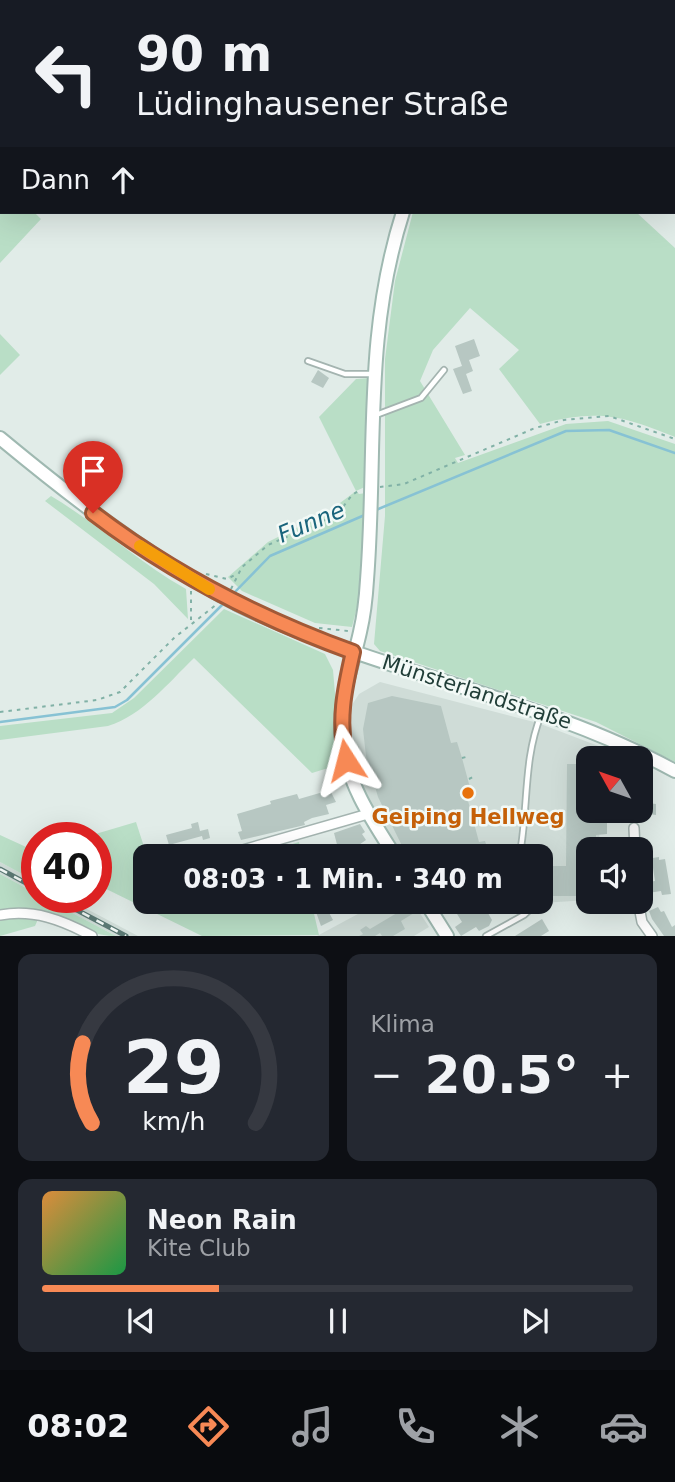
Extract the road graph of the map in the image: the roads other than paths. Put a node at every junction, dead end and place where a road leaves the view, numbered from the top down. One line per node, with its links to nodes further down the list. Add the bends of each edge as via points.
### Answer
1 (402, 214): 4 (main road, via 380,308)
2 (308, 361): 4 (lane, via 345,374)
3 (444, 370): 5 (lane, via 421,398)
4 (374, 374): 5 (main road)
5 (372, 416): 7 (main road, via 367,582)
6 (0, 438): 7 (main road, Münsterlandstraße, bridge, via 114,529 220,595)
7 (353, 652): 8 (main road, Münsterlandstraße); 10 (main road, via 341,725 350,775)
8 (542, 711): 9 (main road, Münsterlandstraße, via 611,738); 15 (lane, via 533,739)
9 (675, 771)
10 (368, 814): 13 (street); 14 (main road)
11 (634, 828): 12 (street)
12 (634, 837)
13 (264, 844)
14 (387, 844)
15 (521, 844)
16 (433, 914): 21 (main road)
17 (525, 914): 22 (lane)
18 (640, 914): 23 (street)
19 (0, 915): 20 (street, via 39,914)
20 (92, 936)
21 (447, 936)
22 (486, 936)
23 (652, 936)

